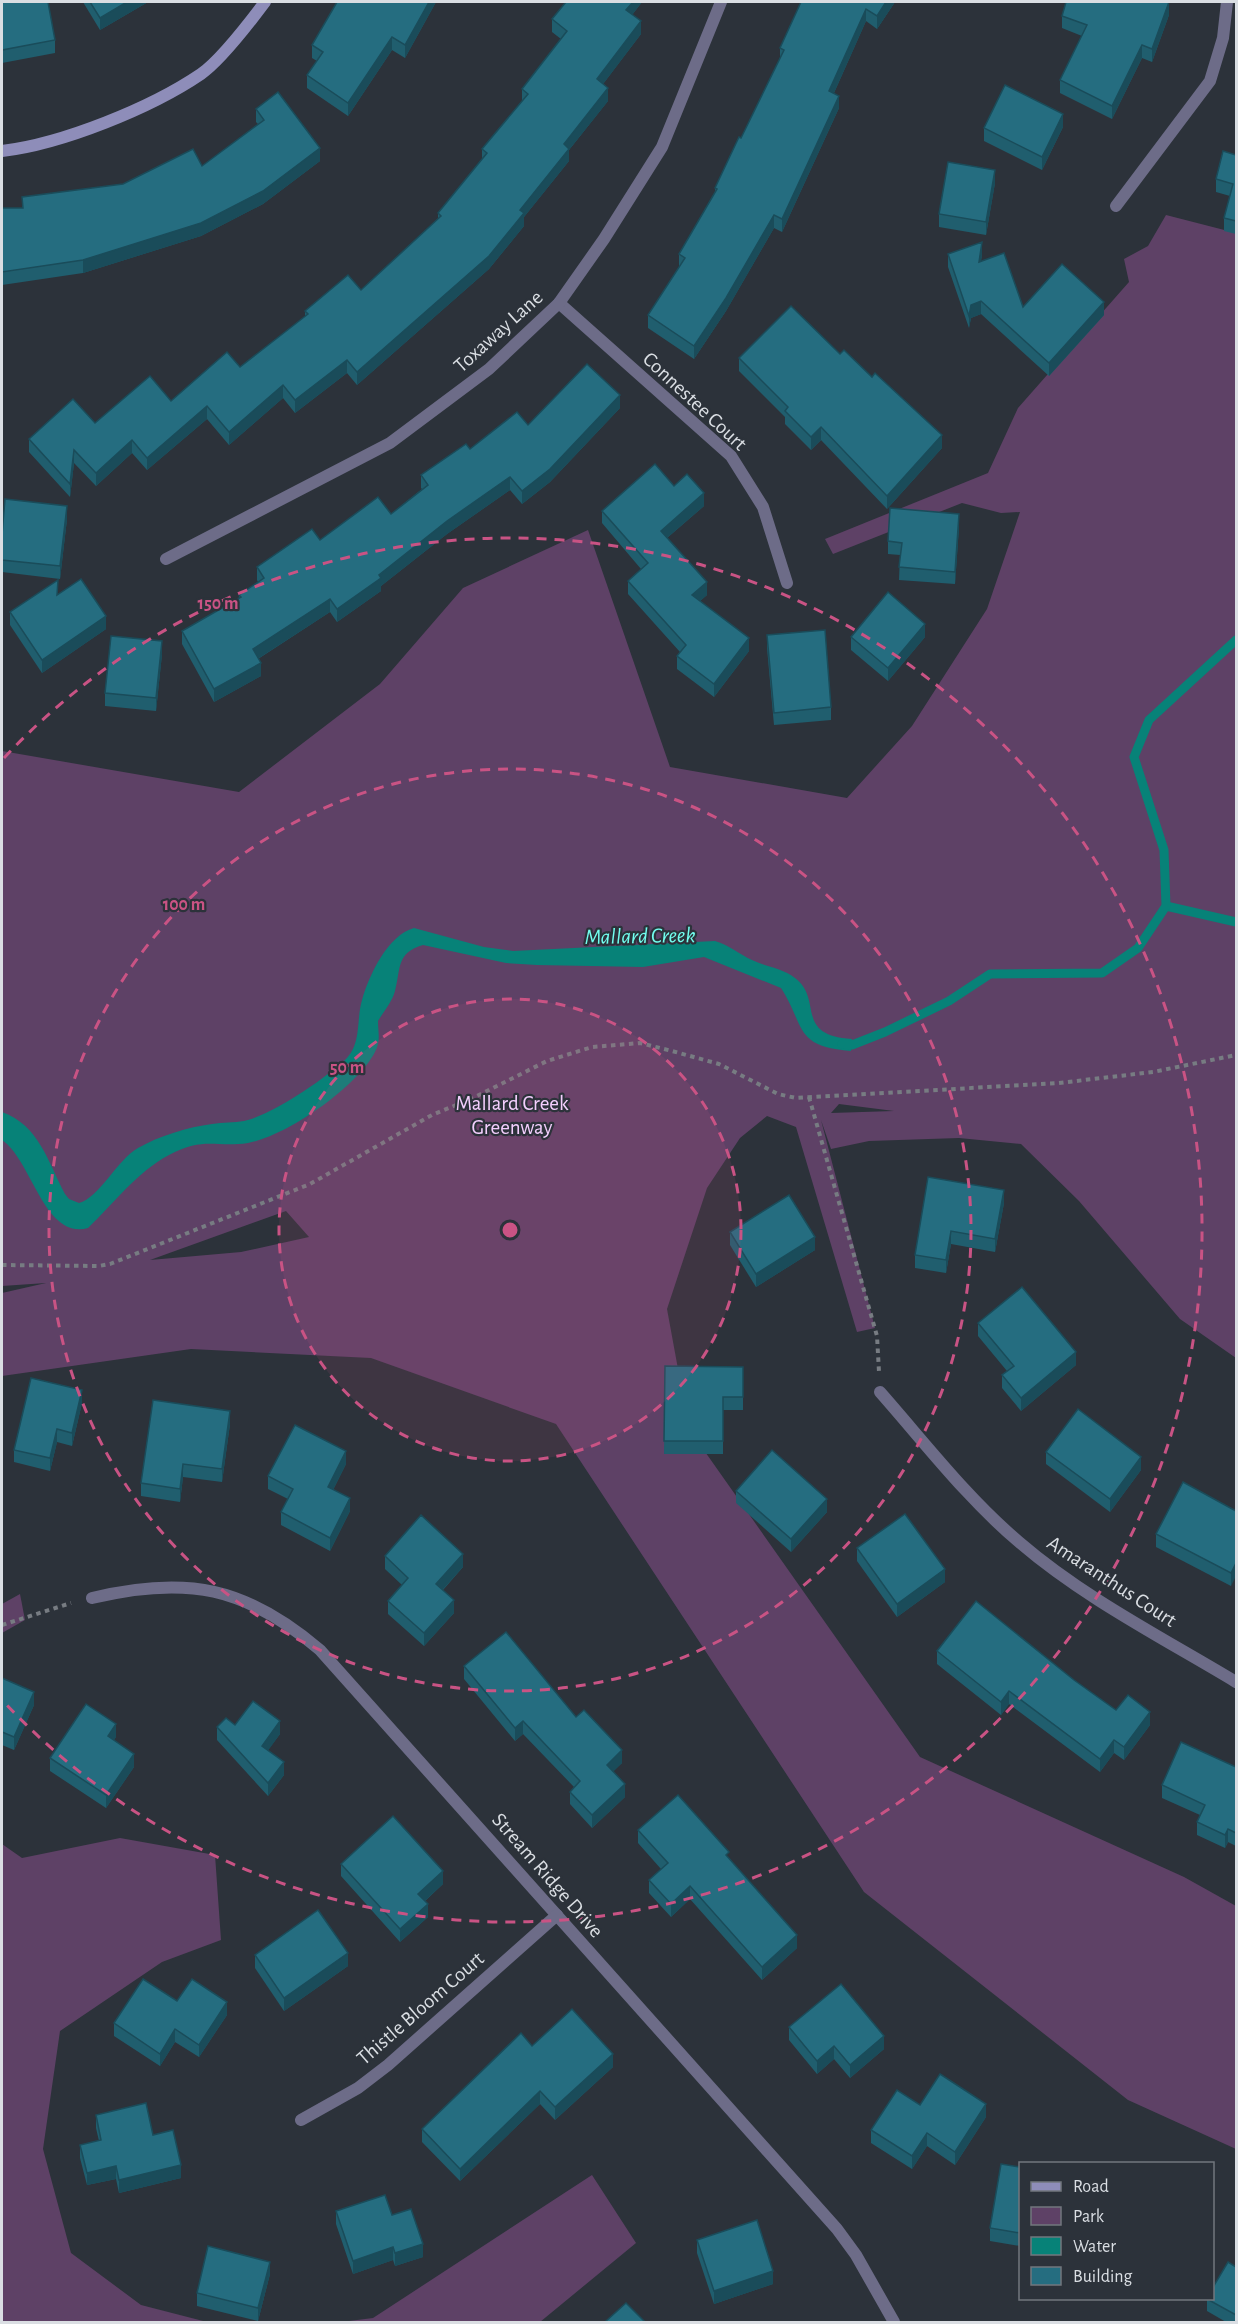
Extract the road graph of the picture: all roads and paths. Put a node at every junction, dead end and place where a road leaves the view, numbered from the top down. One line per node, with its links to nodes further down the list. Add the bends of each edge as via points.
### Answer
1 (265, 2): 4 (main road, via 203,73 122,116 69,135)
2 (721, 2): 6 (street, Toxaway Lane, via 662,147)
3 (1227, 2): 5 (street, via 1223,38 1210,81)
4 (2, 151)
5 (1116, 206)
6 (559, 303): 7 (street, Toxaway Lane, via 489,369 390,443); 8 (street, Connestee Court, via 731,456 763,507)
7 (166, 559)
8 (787, 583)
9 (1236, 1055): 10 (path, via 1153,1072 1059,1083)
10 (809, 1097): 11 (path, via 786,1097 719,1064 640,1043 592,1047 547,1061 432,1115 310,1184 110,1264); 12 (path, via 877,1336)
11 (2, 1265)
12 (880, 1392): 15 (street, Amaranthus Court, via 982,1509 1019,1543 1072,1583)
13 (92, 1598): 14 (path); 16 (street, Stream Ridge Drive, via 144,1588 194,1588 249,1602 288,1622 320,1650)
14 (2, 1624)
15 (1236, 1682)
16 (557, 1915): 17 (street, Thistle Bloom Court, via 388,2065 358,2088); 18 (street, Stream Ridge Drive, via 837,2229)
17 (301, 2120)
18 (894, 2322)

